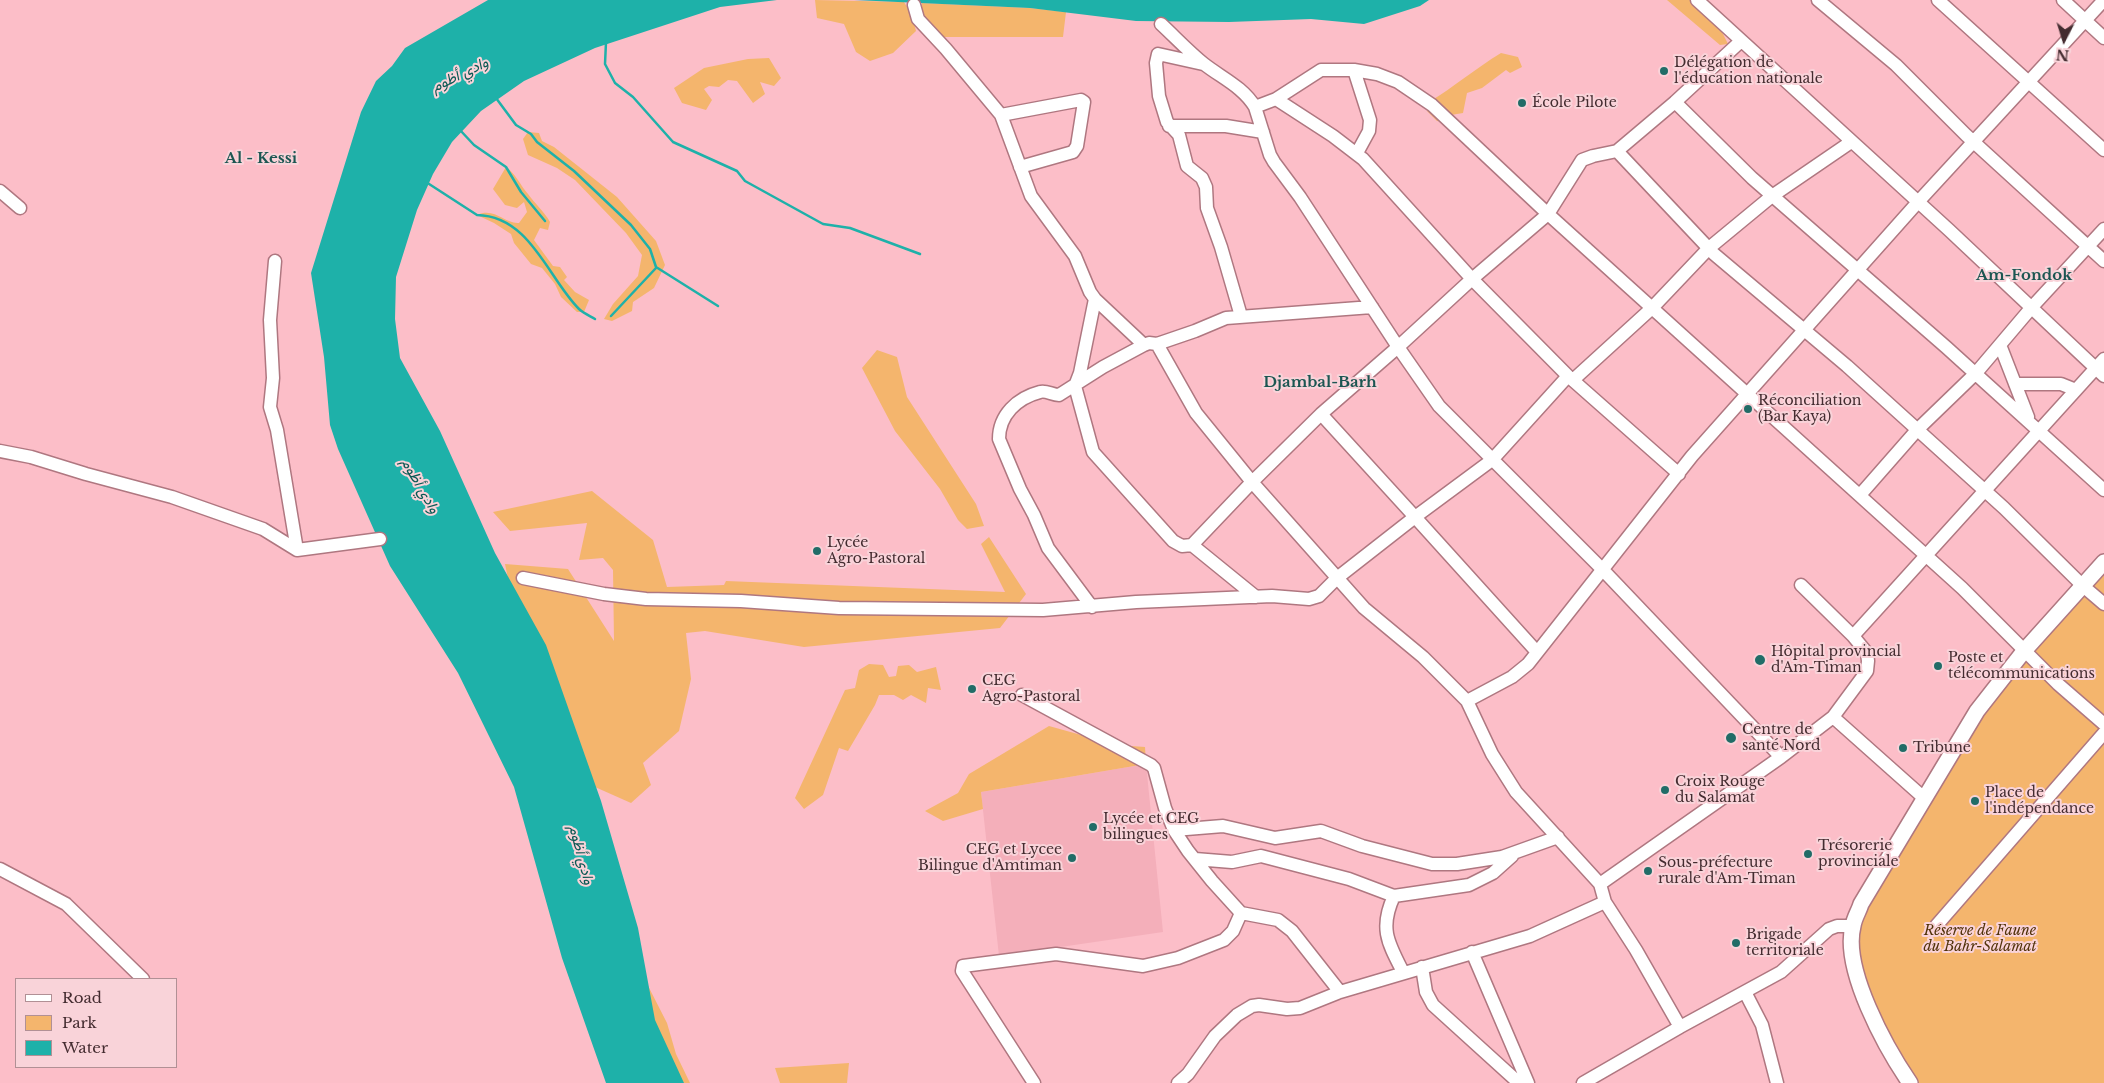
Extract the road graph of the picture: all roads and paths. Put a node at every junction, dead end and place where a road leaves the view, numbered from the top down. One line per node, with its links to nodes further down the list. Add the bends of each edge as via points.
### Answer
1 (1697, 0): 10 (street)
2 (1818, 0): 21 (street, via 1896,65)
3 (1938, 0): 13 (street)
4 (2063, 0): 7 (street)
5 (2104, 0): 7 (street)
6 (914, 5): 17 (street, via 918,19)
7 (2085, 21): 9 (street); 13 (street)
8 (1161, 24): 11 (street)
9 (2104, 38)
10 (1741, 41): 15 (street); 20 (street)
11 (1203, 64): 16 (street, via 1242,90); 18 (street, via 1158,54 1159,96)
12 (1354, 70): 14 (street, via 1321,70); 24 (street, via 1370,120 1369,131); 30 (street, via 1398,82 1432,104)
13 (2030, 81): 21 (street); 22 (street)
14 (1276, 99): 16 (street); 24 (street)
15 (1675, 102): 23 (street); 27 (street)
16 (1255, 107): 19 (street)
17 (1001, 115): 25 (street); 25 (street, via 1084,102 1077,146 1073,152)
18 (1170, 126): 19 (street, via 1226,126); 42 (street, via 1179,135 1187,166 1202,178 1206,187 1207,208)
19 (1263, 132): 39 (street, via 1274,162)
20 (1851, 142): 27 (street); 28 (street)
21 (1974, 143): 28 (street); 32 (street)
22 (2104, 150)
23 (1617, 151): 30 (street, via 1582,160); 33 (street)
24 (1357, 153): 37 (street)
25 (1020, 167): 38 (street, via 1031,196 1075,256)
26 (0, 190): 29 (street)
27 (1772, 196): 33 (street); 36 (street)
28 (1918, 202): 36 (street); 40 (street)
29 (20, 208)
30 (1548, 214): 37 (street); 41 (street)
31 (2104, 229): 32 (street)
32 (2088, 246): 35 (street); 40 (street)
33 (1709, 248): 41 (street); 43 (street)
34 (275, 260): 68 (street, via 270,320 273,378 270,407)
35 (2104, 261)
36 (1857, 270): 43 (street); 48 (street)
37 (1472, 278): 46 (street); 49 (street)
38 (1095, 299): 44 (street); 51 (street)
39 (1372, 307): 42 (street); 46 (street)
40 (2032, 307): 45 (street); 47 (street)
41 (1652, 308): 49 (street); 53 (street)
42 (1242, 316): 44 (street, via 1226,318)
43 (1804, 330): 53 (street); 56 (street)
44 (1150, 345): 51 (street, via 1103,367); 61 (street, via 1196,413)
45 (2000, 345): 48 (street); 50 (street)
46 (1398, 347): 54 (street); 59 (street, via 1439,406)
47 (2101, 368): 52 (street)
48 (1976, 373): 55 (street); 56 (street)
49 (1570, 378): 59 (street); 60 (street)
50 (2015, 384): 52 (street, via 2061,384); 55 (street)
51 (1076, 386): 67 (street, via 1094,455 1173,541 1182,546); 78 (street, via 1059,395 1040,392 1012,406 999,430 999,439 1048,548)
52 (2076, 390): 57 (street)
53 (1748, 395): 60 (street); 64 (street)
54 (1321, 414): 61 (street); 65 (street)
55 (2029, 421): 57 (street)
56 (1917, 430): 63 (street); 64 (street)
57 (2040, 431): 62 (street); 63 (street)
58 (0, 451): 68 (street, via 172,497 263,529)
59 (1492, 460): 65 (street); 71 (street)
60 (1679, 474): 71 (street)
61 (1252, 482): 67 (street); 73 (street)
62 (2104, 490)
63 (1985, 491): 69 (street); 75 (street)
64 (1860, 495): 69 (street)
65 (1415, 517): 73 (street); 81 (street)
66 (380, 540): 68 (street)
67 (1192, 545): 76 (street)
68 (298, 550)
69 (1926, 556): 79 (street); 80 (street)
70 (2104, 562): 75 (main road)
71 (1602, 569): 81 (street); 87 (street)
72 (523, 578): 78 (street, via 646,599 839,608 1043,610)
73 (1337, 578): 76 (street, via 1315,598); 83 (street, via 1364,608 1423,657)
74 (1801, 585): 79 (street)
75 (2082, 586): 77 (street); 80 (main road)
76 (1256, 597): 78 (street)
77 (2104, 604)
78 (1092, 607)
79 (1854, 636): 84 (street, via 1867,653 1867,671)
80 (2024, 651): 85 (street); 88 (main road, via 1977,711)
81 (1537, 652): 83 (street, via 1521,671)
82 (1022, 695): 89 (street, via 1151,765)
83 (1467, 701): 90 (street, via 1492,754 1516,792)
84 (1833, 718): 87 (street); 88 (street)
85 (2104, 724)
86 (2104, 733): 99 (street)
87 (1781, 757): 94 (street)
88 (1924, 798): 98 (main road, via 1862,904)
89 (1174, 830): 91 (street, via 1224,826 1275,838 1321,831 1362,846 1432,864 1480,861); 92 (street)
90 (1558, 837): 91 (street); 94 (street)
91 (1516, 852): 95 (street, via 1492,873 1469,885)
92 (1195, 859): 95 (street, via 1232,862 1261,856); 97 (street)
93 (0, 869): 103 (street, via 66,904)
94 (1600, 884): 96 (street)
95 (1394, 896): 102 (street, via 1387,912 1387,941)
96 (1605, 902): 100 (street, via 1530,936); 106 (street)
97 (1240, 913): 104 (street, via 1278,920 1292,931); 107 (street, via 1233,931 1224,940 1178,958 1143,966 1056,954 964,966 962,971)
98 (1853, 926): 105 (street, via 1829,929 1781,972); 113 (main road, via 1851,943 1855,972 1881,1033)
99 (1936, 926)
100 (1472, 952): 101 (street); 110 (street)
101 (1422, 967): 102 (street); 109 (street, via 1426,992 1433,1005)
102 (1403, 972): 104 (street)
103 (142, 978)
104 (1340, 992): 108 (street, via 1300,1008 1252,1006 1215,1036)
105 (1745, 992): 106 (street); 112 (street, via 1762,1025)
106 (1680, 1027): 111 (street)
107 (1034, 1083)
108 (1178, 1083)
109 (1518, 1083)
110 (1528, 1083)
111 (1583, 1083)
112 (1776, 1083)
113 (1910, 1083)

